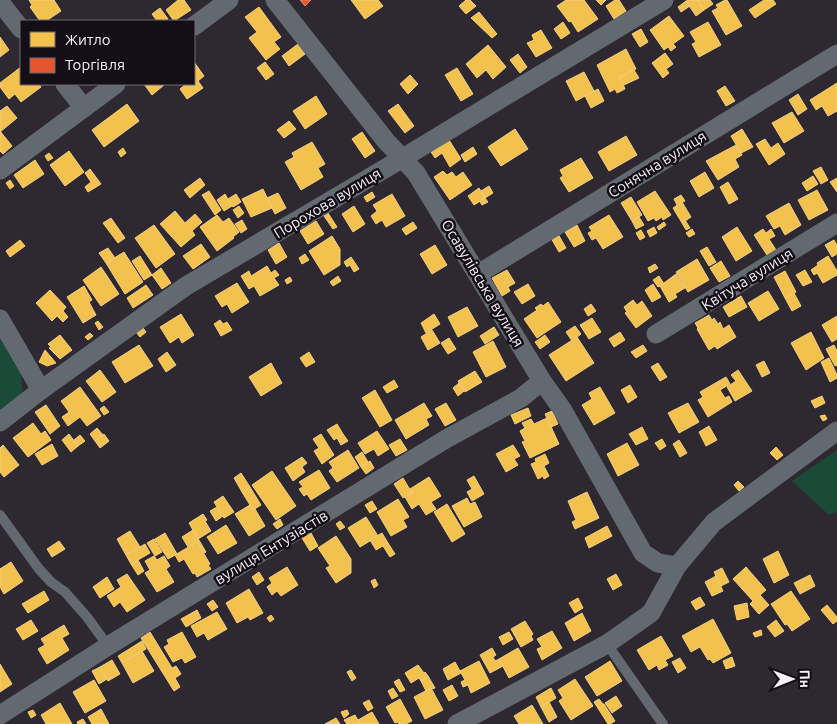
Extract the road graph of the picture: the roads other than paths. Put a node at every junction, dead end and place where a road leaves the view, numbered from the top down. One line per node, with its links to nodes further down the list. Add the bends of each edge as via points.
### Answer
1 (228, 0): 5 (street)
2 (275, 0): 11 (street, Осавулівська вулиця, via 386,141)
3 (664, 0): 11 (street, Порохова вулиця)
4 (0, 2): 6 (street)
5 (195, 25)
6 (20, 28)
7 (837, 54): 14 (street, Сонячна вулиця)
8 (65, 85): 10 (street)
9 (115, 85): 10 (street)
10 (84, 108): 12 (street)
11 (403, 158): 14 (street, Осавулівська вулиця, via 416,173); 18 (street, Порохова вулиця, via 186,286)
12 (0, 170)
13 (837, 223): 16 (street, Квітуча вулиця)
14 (478, 274): 17 (street, Осавулівська вулиця)
15 (0, 320): 18 (street)
16 (656, 334)
17 (542, 381): 22 (street, Осавулівська вулиця, via 562,409 643,552 658,563); 24 (street, вулиця Ентузіастів, via 521,398 446,439)
18 (41, 390): 19 (street, Порохова вулиця)
19 (0, 422)
20 (837, 431): 22 (street, via 714,522)
21 (0, 515): 24 (lane, via 39,570 70,598)
22 (677, 566): 23 (street, via 651,612)
23 (607, 644): 26 (street); 27 (lane)
24 (108, 646): 25 (street, вулиця Ентузіастів)
25 (0, 715)
26 (457, 724)
27 (663, 724)

